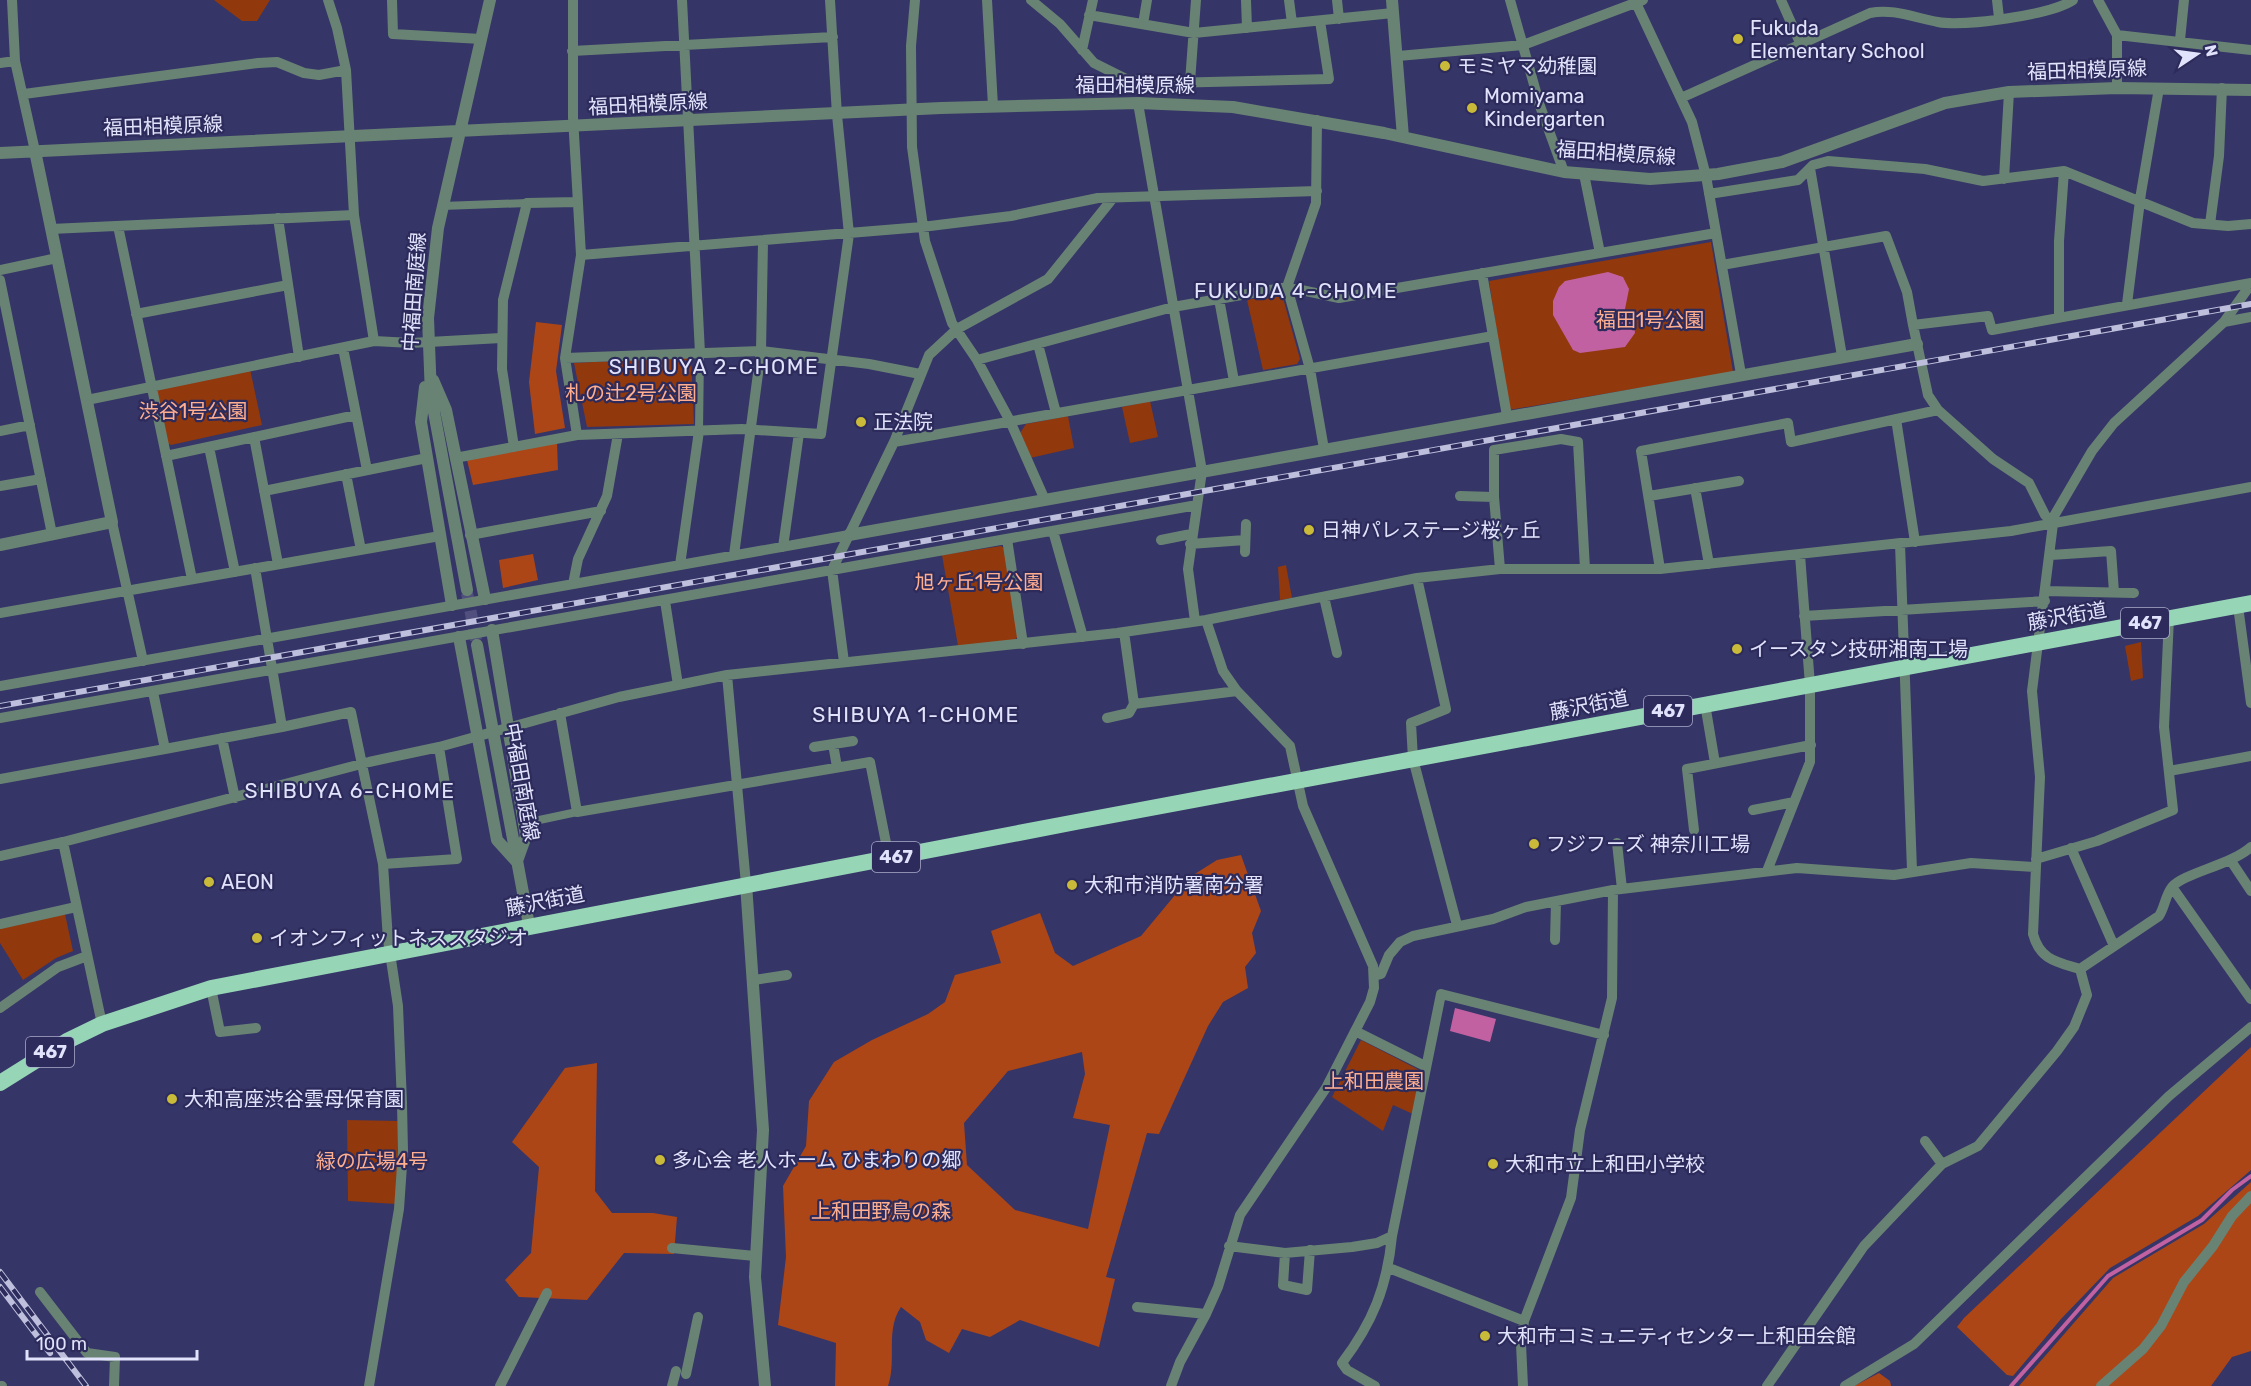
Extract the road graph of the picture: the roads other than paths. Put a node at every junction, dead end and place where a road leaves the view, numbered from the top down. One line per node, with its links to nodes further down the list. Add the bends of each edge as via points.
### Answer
1 (12, 0): 46 (street)
2 (328, 0): 48 (street)
3 (392, 0): 37 (street, via 393,34)
4 (490, 0): 37 (street, 中福田南庭線)
5 (573, 0): 44 (street)
6 (682, 0): 39 (street)
7 (830, 0): 36 (street)
8 (915, 0): 59 (street)
9 (987, 0): 58 (street)
10 (1093, 0): 27 (street)
11 (1147, 0): 32 (street)
12 (1196, 0): 34 (street)
13 (1245, 0): 33 (street)
14 (1289, 0): 31 (street)
15 (1337, 0): 29 (street)
16 (1392, 0): 26 (street)
17 (1510, 0): 40 (street)
18 (1781, 0): 41 (street)
19 (1997, 0): 28 (street)
20 (2073, 0): 28 (street)
21 (2098, 0): 35 (street)
22 (2184, 0): 38 (street)
23 (1036, 2): 42 (street)
24 (1640, 2): 40 (street); 56 (street)
25 (1876, 6): 28 (street, via 1939,22 1960,24); 41 (street)
26 (1393, 13): 29 (street); 45 (street)
27 (1089, 15): 32 (street); 42 (street)
28 (1999, 18)
29 (1339, 19): 30 (street)
30 (1320, 21): 31 (street); 49 (street, via 1329,79)
31 (1292, 23): 33 (street)
32 (1143, 24): 34 (street)
33 (1247, 28): 34 (street)
34 (1194, 33): 49 (street)
35 (2118, 35): 38 (street); 50 (street)
36 (833, 37): 39 (street); 60 (street)
37 (481, 39): 64 (street, 中福田南庭線)
38 (2180, 40): 43 (street)
39 (685, 45): 44 (street); 62 (street)
40 (1523, 45): 45 (street); 71 (street)
41 (1801, 45): 56 (street)
42 (1082, 50): 49 (street, via 1094,63 1126,79)
43 (2251, 50)
44 (572, 51): 63 (street)
45 (1398, 56): 66 (street)
46 (15, 61): 47 (street); 55 (street)
47 (0, 63)
48 (346, 70): 55 (street, via 319,75 277,62 258,63); 65 (street)
49 (1190, 82)
50 (2117, 88): 51 (street, 福田相模原線); 54 (street, 福田相模原線)
51 (2159, 88): 52 (street, 福田相模原線); 80 (street)
52 (2222, 88): 53 (street, 福田相模原線); 85 (street)
53 (2251, 90)
54 (2008, 92): 73 (street, 福田相模原線, via 1946,103 1782,162); 74 (street)
55 (24, 94): 67 (street)
56 (1681, 98): 73 (street, via 1692,122)
57 (1138, 103): 58 (street, 福田相模原線); 61 (street, 福田相模原線, via 1233,106); 77 (street)
58 (993, 106): 59 (street, 福田相模原線)
59 (912, 109): 60 (street, 福田相模原線); 88 (street, via 912,147)
60 (837, 115): 62 (street, 福田相模原線); 91 (street)
61 (1317, 120): 66 (street, 福田相模原線); 75 (street)
62 (688, 121): 63 (street, 福田相模原線); 94 (street)
63 (574, 127): 64 (street, 福田相模原線); 79 (street)
64 (459, 133): 65 (street, 福田相模原線); 82 (street, 中福田南庭線)
65 (351, 137): 67 (street, 福田相模原線); 83 (street)
66 (1403, 137): 71 (street, 福田相模原線)
67 (35, 151): 68 (street, 福田相模原線); 89 (street)
68 (0, 153)
69 (1810, 168): 74 (street, via 1828,161 1925,169 1983,181); 76 (street, via 1798,180); 93 (street)
70 (2064, 171): 74 (street); 80 (street); 109 (street)
71 (1564, 172): 72 (street, 福田相模原線)
72 (1584, 174): 73 (street, 福田相模原線, via 1650,179); 95 (street)
73 (1706, 176): 76 (street)
74 (2004, 179)
75 (1317, 190): 77 (street); 104 (street)
76 (1709, 194): 90 (street)
77 (1154, 197): 78 (street); 107 (street)
78 (1113, 198): 88 (street); 114 (street, via 1048,279)
79 (577, 202): 81 (street); 96 (street)
80 (2140, 202): 85 (street, via 2193,223); 106 (street)
81 (527, 203): 82 (street); 116 (street, via 503,300)
82 (442, 206): 118 (street, 中福田南庭線, via 434,250)
83 (354, 214): 84 (street); 117 (street)
84 (278, 218): 87 (street); 103 (street)
85 (2210, 224): 86 (street)
86 (2251, 224)
87 (118, 226): 89 (street); 108 (street)
88 (922, 227): 91 (street); 114 (street, via 938,283)
89 (51, 229): 97 (street)
90 (1716, 233): 95 (street); 98 (street)
91 (849, 234): 92 (street); 127 (street)
92 (763, 242): 94 (street); 122 (street)
93 (1824, 246): 98 (street); 113 (street, via 1886,236 1907,292); 124 (street)
94 (694, 248): 96 (street); 123 (street)
95 (1600, 253): 100 (street)
96 (581, 255): 126 (street)
97 (57, 258): 99 (street); 136 (street)
98 (1722, 265): 132 (street)
99 (0, 270)
100 (1482, 273): 104 (street, via 1339,298); 115 (street)
101 (0, 280): 111 (street)
102 (2251, 283): 106 (street); 112 (street)
103 (288, 285): 108 (street); 125 (street)
104 (1287, 287): 105 (street); 130 (street)
105 (1219, 299): 107 (street); 133 (street)
106 (2127, 304): 109 (street)
107 (1173, 307): 119 (street); 135 (street)
108 (136, 314): 134 (street)
109 (2059, 317): 113 (street, via 1992,330 1988,316)
110 (2251, 317): 112 (street)
111 (4, 319): 143 (street)
112 (2224, 321): 175 (street, via 2114,423 2056,510)
113 (1913, 325): 120 (street)
114 (957, 329): 128 (street); 131 (street, via 930,356)
115 (1493, 336): 130 (street); 140 (street)
116 (501, 338): 118 (street); 153 (street)
117 (374, 341): 118 (street); 121 (street)
118 (428, 341): 129 (street, 中福田南庭線)
119 (1038, 344): 128 (street); 138 (street)
120 (1917, 344): 124 (street); 137 (street, via 1928,395)
121 (343, 348): 125 (street); 139 (street)
122 (761, 351): 123 (street); 127 (street); 146 (street)
123 (700, 353): 126 (street); 144 (street)
124 (1842, 356): 132 (street)
125 (299, 357): 134 (street)
126 (565, 358): 149 (street)
127 (831, 359): 131 (street); 147 (street, via 821,434)
128 (977, 360): 142 (street)
129 (428, 368): 156 (street, via 421,422); 157 (street, via 446,410); 207 (street, 中福田南庭線)
130 (1310, 369): 133 (street); 154 (street)
131 (920, 374): 151 (street)
132 (1741, 374): 140 (street)
133 (1234, 381): 135 (street)
134 (152, 386): 136 (street); 155 (street)
135 (1188, 390): 138 (street); 159 (street)
136 (87, 400): 173 (street)
137 (1938, 410): 141 (street); 175 (street, via 1993,459 2029,483)
138 (1056, 413): 142 (street)
139 (356, 415): 150 (street); 158 (street)
140 (1507, 416): 154 (street)
141 (1896, 419): 169 (street, via 1791,442 1788,423 1641,451); 185 (street)
142 (1010, 421): 151 (street); 170 (street)
143 (30, 425): 145 (street); 161 (street)
144 (699, 430): 146 (street); 148 (street); 196 (street)
145 (0, 431)
146 (750, 432): 147 (street); 191 (street)
147 (799, 433): 188 (street)
148 (618, 434): 149 (street); 172 (street)
149 (577, 435): 153 (street)
150 (254, 437): 152 (street); 166 (street)
151 (894, 442): 179 (street)
152 (209, 447): 155 (street); 202 (street)
153 (514, 447): 157 (street)
154 (1324, 449): 159 (street)
155 (166, 456): 204 (street)
156 (428, 458): 158 (street); 180 (street)
157 (455, 458): 178 (street)
158 (367, 470): 160 (street)
159 (1202, 471): 170 (street); 171 (street)
160 (346, 474): 166 (street); 189 (street)
161 (41, 479): 163 (street); 177 (street)
162 (1739, 481): 165 (street)
163 (0, 486)
164 (2251, 487): 175 (street)
165 (1695, 488): 169 (street); 195 (street)
166 (264, 491): 194 (street)
167 (1460, 496): 168 (street)
168 (1494, 496): 198 (street); 201 (street, via 1494,450 1561,439 1578,442)
169 (1649, 496): 199 (street)
170 (1045, 500): 179 (street)
171 (1197, 505): 176 (street); 182 (street)
172 (601, 511): 178 (street); 205 (street, via 578,559)
173 (112, 522): 177 (street); 206 (street)
174 (1246, 524): 184 (street)
175 (2053, 524): 185 (street); 193 (street)
176 (1053, 531): 181 (street); 224 (street)
177 (52, 534): 187 (street)
178 (470, 535): 212 (street)
179 (849, 535): 188 (street); 200 (street)
180 (440, 536): 189 (street); 215 (street)
181 (1007, 539): 200 (street); 227 (street)
182 (1190, 539): 183 (street); 184 (street); 220 (street, via 1188,569)
183 (1161, 540)
184 (1245, 540): 190 (street)
185 (1915, 542): 186 (street)
186 (1900, 544): 192 (street); 216 (street)
187 (0, 545)
188 (783, 547): 191 (street)
189 (362, 550): 194 (street)
190 (1245, 552)
191 (734, 555): 196 (street)
192 (1800, 555): 195 (street); 218 (street)
193 (2050, 555): 208 (street, via 2111,551); 210 (street)
194 (278, 564): 197 (street)
195 (1710, 564): 199 (street)
196 (680, 565): 205 (street)
197 (255, 568): 202 (street); 225 (street)
198 (1500, 569): 201 (street); 203 (street)
199 (1660, 569): 201 (street)
200 (832, 570): 213 (street); 231 (street)
201 (1585, 570)
202 (235, 572): 204 (street)
203 (1417, 578): 211 (street); 257 (street, via 1446,709 1411,723)
204 (192, 579): 206 (street)
205 (573, 584): 212 (street)
206 (127, 590): 217 (street); 230 (street)
207 (467, 590)
208 (2114, 592): 209 (street); 210 (street)
209 (2134, 593)
210 (2045, 596): 216 (street); 226 (street)
211 (1323, 597): 220 (street); 229 (street)
212 (485, 599): 215 (street)
213 (664, 601): 221 (street); 235 (street)
214 (2244, 604): 219 (highway, 藤沢街道 / 467); 240 (street)
215 (452, 605): 225 (street)
216 (1904, 608): 218 (street); 232 (street)
217 (0, 613)
218 (1804, 616): 236 (street)
219 (2169, 618): 226 (highway, 藤沢街道 / 467); 261 (street, via 2164,728)
220 (1200, 620): 222 (street); 238 (street, via 1223,671)
221 (492, 630): 223 (street); 247 (street)
222 (1124, 632): 224 (street); 241 (street)
223 (459, 637): 233 (street); 248 (street)
224 (1083, 637): 227 (street)
225 (267, 639): 230 (street); 233 (street)
226 (2038, 642): 232 (highway, 藤沢街道 / 467); 279 (street, via 2032,691 2040,777)
227 (1023, 644): 231 (street)
228 (477, 645): 278 (street, 中福田南庭線)
229 (1336, 653)
230 (143, 661): 237 (street)
231 (844, 662): 234 (street)
232 (1904, 667): 236 (highway, 藤沢街道 / 467); 281 (street)
233 (272, 670): 239 (street); 246 (street)
234 (727, 675): 235 (street); 264 (street)
235 (678, 685): 243 (street)
236 (1809, 685): 242 (highway, 藤沢街道 / 467); 252 (street)
237 (0, 686)
238 (1237, 691): 241 (street); 263 (street, via 1290,746)
239 (153, 692): 244 (street); 255 (street)
240 (2251, 703)
241 (1134, 704): 245 (street, via 1129,713)
242 (1705, 704): 257 (highway, 藤沢街道 / 467); 258 (street)
243 (560, 713): 247 (street); 268 (street)
244 (0, 718)
245 (1107, 718)
246 (282, 727): 249 (street); 259 (street, via 351,712)
247 (504, 729): 248 (street); 278 (street, via 526,836)
248 (481, 735): 253 (street); 278 (street, via 496,840)
249 (222, 738): 255 (street); 265 (street)
250 (853, 741): 251 (street)
251 (833, 744): 254 (street); 260 (street)
252 (1811, 745): 258 (street); 266 (street, via 1810,762)
253 (439, 747): 259 (street); 280 (street, via 457,859)
254 (814, 747)
255 (165, 749): 262 (street)
256 (2251, 756): 261 (street)
257 (1413, 759): 263 (highway, 藤沢街道 / 467); 291 (street)
258 (1715, 763): 270 (street, via 1687,769)
259 (362, 764): 265 (street); 280 (street)
260 (837, 767): 264 (street); 276 (street, via 870,762)
261 (2169, 771): 273 (street, via 2173,810)
262 (0, 779)
263 (1297, 781): 276 (highway, 藤沢街道 / 467); 298 (street, via 1303,806)
264 (737, 784): 268 (street); 283 (street)
265 (235, 798): 271 (street)
266 (1794, 802): 267 (street); 282 (street)
267 (1753, 810)
268 (578, 812): 269 (street)
269 (530, 822)
270 (1694, 830)
271 (63, 842): 275 (street); 288 (street)
272 (1617, 843): 285 (street)
273 (2071, 848): 279 (street); 293 (street)
274 (2251, 848): 277 (street)
275 (0, 856)
276 (889, 858): 283 (highway, 藤沢街道 / 467)
277 (2231, 861): 284 (street); 286 (street)
278 (517, 862): 290 (street, 中福田南庭線)
279 (2035, 863): 281 (street, via 1971,863); 296 (street, via 2036,944 2050,960)
280 (383, 864): 294 (street)
281 (1912, 870): 282 (street, via 1894,875 1797,868)
282 (1767, 871): 285 (street)
283 (746, 884): 290 (highway, 藤沢街道 / 467); 299 (street)
284 (2172, 887): 293 (street, via 2158,916); 301 (street)
285 (1618, 889): 287 (street); 307 (street, via 1612,998)
286 (2251, 891)
287 (1556, 902): 291 (street); 292 (street)
288 (76, 907): 289 (street); 295 (street)
289 (0, 924)
290 (529, 925): 294 (highway, 藤沢街道 / 467)
291 (1457, 925): 298 (street, via 1400,942 1389,954 1381,974)
292 (1555, 940)
293 (2114, 946): 296 (street)
294 (391, 953): 300 (highway, 藤沢街道 / 467); 327 (street, via 399,1035 401,1182)
295 (87, 956): 302 (street, via 58,967); 303 (street)
296 (2080, 969): 311 (street, via 2086,995 2074,1028 1978,1146)
297 (787, 975): 299 (street)
298 (1374, 976): 306 (street, via 1370,1002)
299 (754, 980): 318 (street, via 763,1130)
300 (211, 988): 303 (highway, 藤沢街道 / 467); 305 (street, via 220,1032)
301 (2251, 999)
302 (0, 1008)
303 (102, 1024): 309 (highway, 藤沢街道 / 467)
304 (2251, 1027): 335 (street, via 2169,1096 1914,1344)
305 (256, 1028)
306 (1355, 1031): 308 (street); 314 (street, via 1319,1098 1240,1215)
307 (1604, 1035): 308 (street, via 1441,994); 325 (street, via 1580,1130 1571,1198)
308 (1425, 1066): 313 (street)
309 (0, 1083)
310 (1925, 1142): 311 (street)
311 (1942, 1164): 334 (street, via 1864,1246)
312 (2251, 1196): 336 (street, via 2184,1282 2161,1326 2143,1349)
313 (1392, 1236): 316 (street, via 1360,1246); 319 (street)
314 (1229, 1246): 317 (street); 323 (street)
315 (672, 1248): 318 (street)
316 (1310, 1250): 317 (street); 317 (street, via 1307,1290 1283,1285)
317 (1286, 1253)
318 (755, 1256): 330 (street)
319 (1389, 1268): 325 (street); 332 (street, via 1364,1333 1342,1363)
320 (40, 1292): 326 (street, via 87,1353 116,1357)
321 (547, 1293): 328 (street)
322 (1137, 1307): 323 (street)
323 (1206, 1314): 331 (street)
324 (698, 1317): 329 (street, via 681,1373)
325 (1524, 1321): 333 (street)
326 (114, 1386)
327 (369, 1386)
328 (500, 1386)
329 (672, 1386)
330 (765, 1386)
331 (1171, 1386)
332 (1376, 1386)
333 (1523, 1386)
334 (1767, 1386)
335 (1845, 1386)
336 (2101, 1386)

